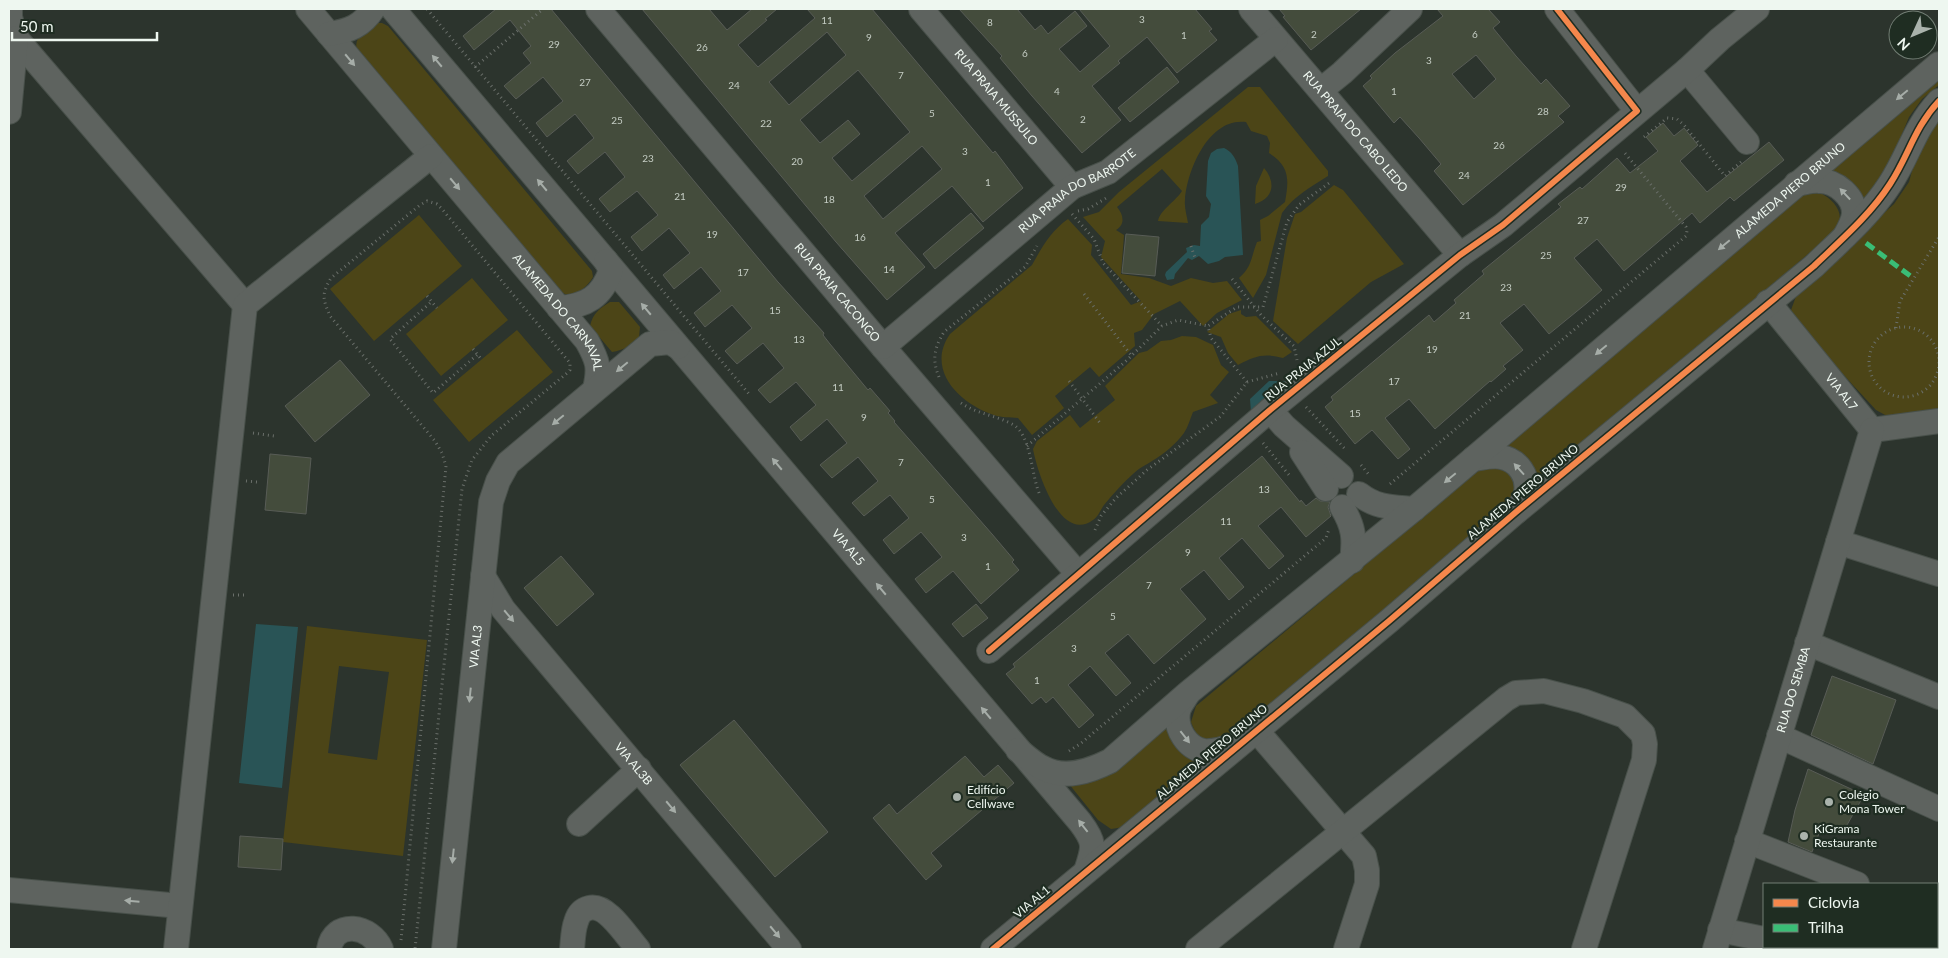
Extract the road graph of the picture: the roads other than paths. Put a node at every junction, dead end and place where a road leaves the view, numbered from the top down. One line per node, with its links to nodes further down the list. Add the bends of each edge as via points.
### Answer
1 (10, 9): 12 (street)
2 (308, 9): 11 (street, ALAMEDA DO CARNAVAL)
3 (373, 9): 11 (street, via 356,27)
4 (393, 9): 26 (street, one-way to 4)
5 (598, 9): 31 (street, RUA PRAIA CACONGO)
6 (921, 9): 23 (street, RUA PRAIA MUSSULO)
7 (1251, 9): 13 (street, RUA PRAIA DO CABO LEDO)
8 (1410, 9): 16 (street)
9 (1557, 9): 18 (street)
10 (1757, 9): 15 (street, RUA PRAIA AZUL)
11 (329, 34): 21 (street, ALAMEDA DO CARNAVAL, one-way to 21)
12 (16, 38): 19 (street); 28 (street)
13 (1276, 39): 16 (street, RUA PRAIA DO CABO LEDO); 23 (street, RUA PRAIA DO BARROTE, via 1108,172)
14 (1939, 64): 22 (street, ALAMEDA PIERO BRUNO, one-way to 22)
15 (1687, 70): 18 (street, RUA PRAIA AZUL); 20 (street)
16 (1321, 90): 25 (street, RUA PRAIA DO CABO LEDO)
17 (1939, 100): 24 (street, ALAMEDA PIERO BRUNO, via 1917,130 1892,182)
18 (1638, 111): 25 (street, RUA PRAIA AZUL, via 1624,138)
19 (9, 112)
20 (1747, 150)
21 (431, 156): 28 (street); 29 (street, ALAMEDA DO CARNAVAL, one-way to 29)
22 (1796, 184): 24 (street, one-way to 22, via 1853,221 1854,211 1842,190 1830,182 1819,180); 36 (street, ALAMEDA PIERO BRUNO, one-way to 36)
23 (1072, 187): 31 (street, RUA PRAIA DO BARROTE)
24 (1844, 238): 27 (street, ALAMEDA PIERO BRUNO)
25 (1460, 255): 33 (street, RUA PRAIA AZUL)
26 (606, 261): 29 (street, via 611,270 606,284 592,298 576,307); 30 (street, one-way to 26)
27 (1768, 302): 35 (street, VIA AL7); 39 (street, ALAMEDA PIERO BRUNO)
28 (245, 306): 60 (street)
29 (559, 308): 32 (street, ALAMEDA DO CARNAVAL, via 587,341 597,359)
30 (678, 347): 32 (street, ALAMEDA DO CARNAVAL, one-way to 32, via 670,342 650,344); 51 (street, VIA AL5, one-way to 30)
31 (883, 347): 42 (street, RUA PRAIA CACONGO)
32 (596, 389): 44 (street, VIA AL3, one-way to 44, via 508,463 491,502)
33 (1277, 418): 37 (street); 42 (street, RUA PRAIA AZUL)
34 (1939, 421): 35 (street)
35 (1872, 430): 40 (street, RUA DO SEMBA)
36 (1473, 459): 38 (street, ALAMEDA PIERO BRUNO, one-way to 38); 39 (street, one-way to 36, via 1526,495 1524,473 1510,459 1499,456)
37 (1345, 471)
38 (1414, 509): 41 (street, ALAMEDA PIERO BRUNO); 41 (street, via 1380,506 1357,493 1350,520 1354,542)
39 (1516, 512): 49 (street, ALAMEDA PIERO BRUNO)
40 (1838, 542): 43 (street); 45 (street, RUA DO SEMBA)
41 (1352, 561): 47 (street, ALAMEDA PIERO BRUNO)
42 (1078, 574): 46 (street, RUA PRAIA AZUL)
43 (1939, 574)
44 (483, 576): 52 (street, VIA AL3B, one-way to 52, via 503,609); 66 (street, VIA AL3, one-way to 66)
45 (1807, 644): 48 (street); 50 (street, RUA DO SEMBA)
46 (988, 650)
47 (1188, 693): 49 (street, one-way to 49, via 1178,711 1178,727 1186,741 1203,751 1222,750); 51 (street, ALAMEDA PIERO BRUNO, via 1110,761 1098,767 1068,775 1044,769)
48 (1939, 696)
49 (1248, 736): 55 (street); 57 (street, ALAMEDA PIERO BRUNO)
50 (1779, 736): 53 (street); 56 (street, RUA DO SEMBA)
51 (1018, 750): 57 (street, one-way to 51, via 1092,854 1090,835)
52 (639, 769): 54 (street); 69 (street, VIA AL3B, one-way to 69)
53 (1939, 809)
54 (579, 824)
55 (1344, 831): 71 (street); 72 (street, via 1364,856 1368,870 1367,884); 73 (street, via 1516,693 1544,691 1625,716 1642,734 1644,760)
56 (1747, 841): 58 (street); 62 (street, RUA DO SEMBA)
57 (1086, 871): 70 (street, VIA AL1)
58 (1854, 883)
59 (9, 890): 60 (street, one-way to 59)
60 (180, 906): 63 (street)
61 (1763, 939): 62 (street)
62 (1718, 940)
63 (176, 949)
64 (329, 949): 65 (street, via 335,934 354,929 372,936)
65 (380, 949)
66 (444, 949)
67 (572, 949): 68 (street, via 578,915 593,907 614,919)
68 (638, 949)
69 (790, 949)
70 (993, 949)
71 (1198, 949)
72 (1346, 949)
73 (1584, 949)

